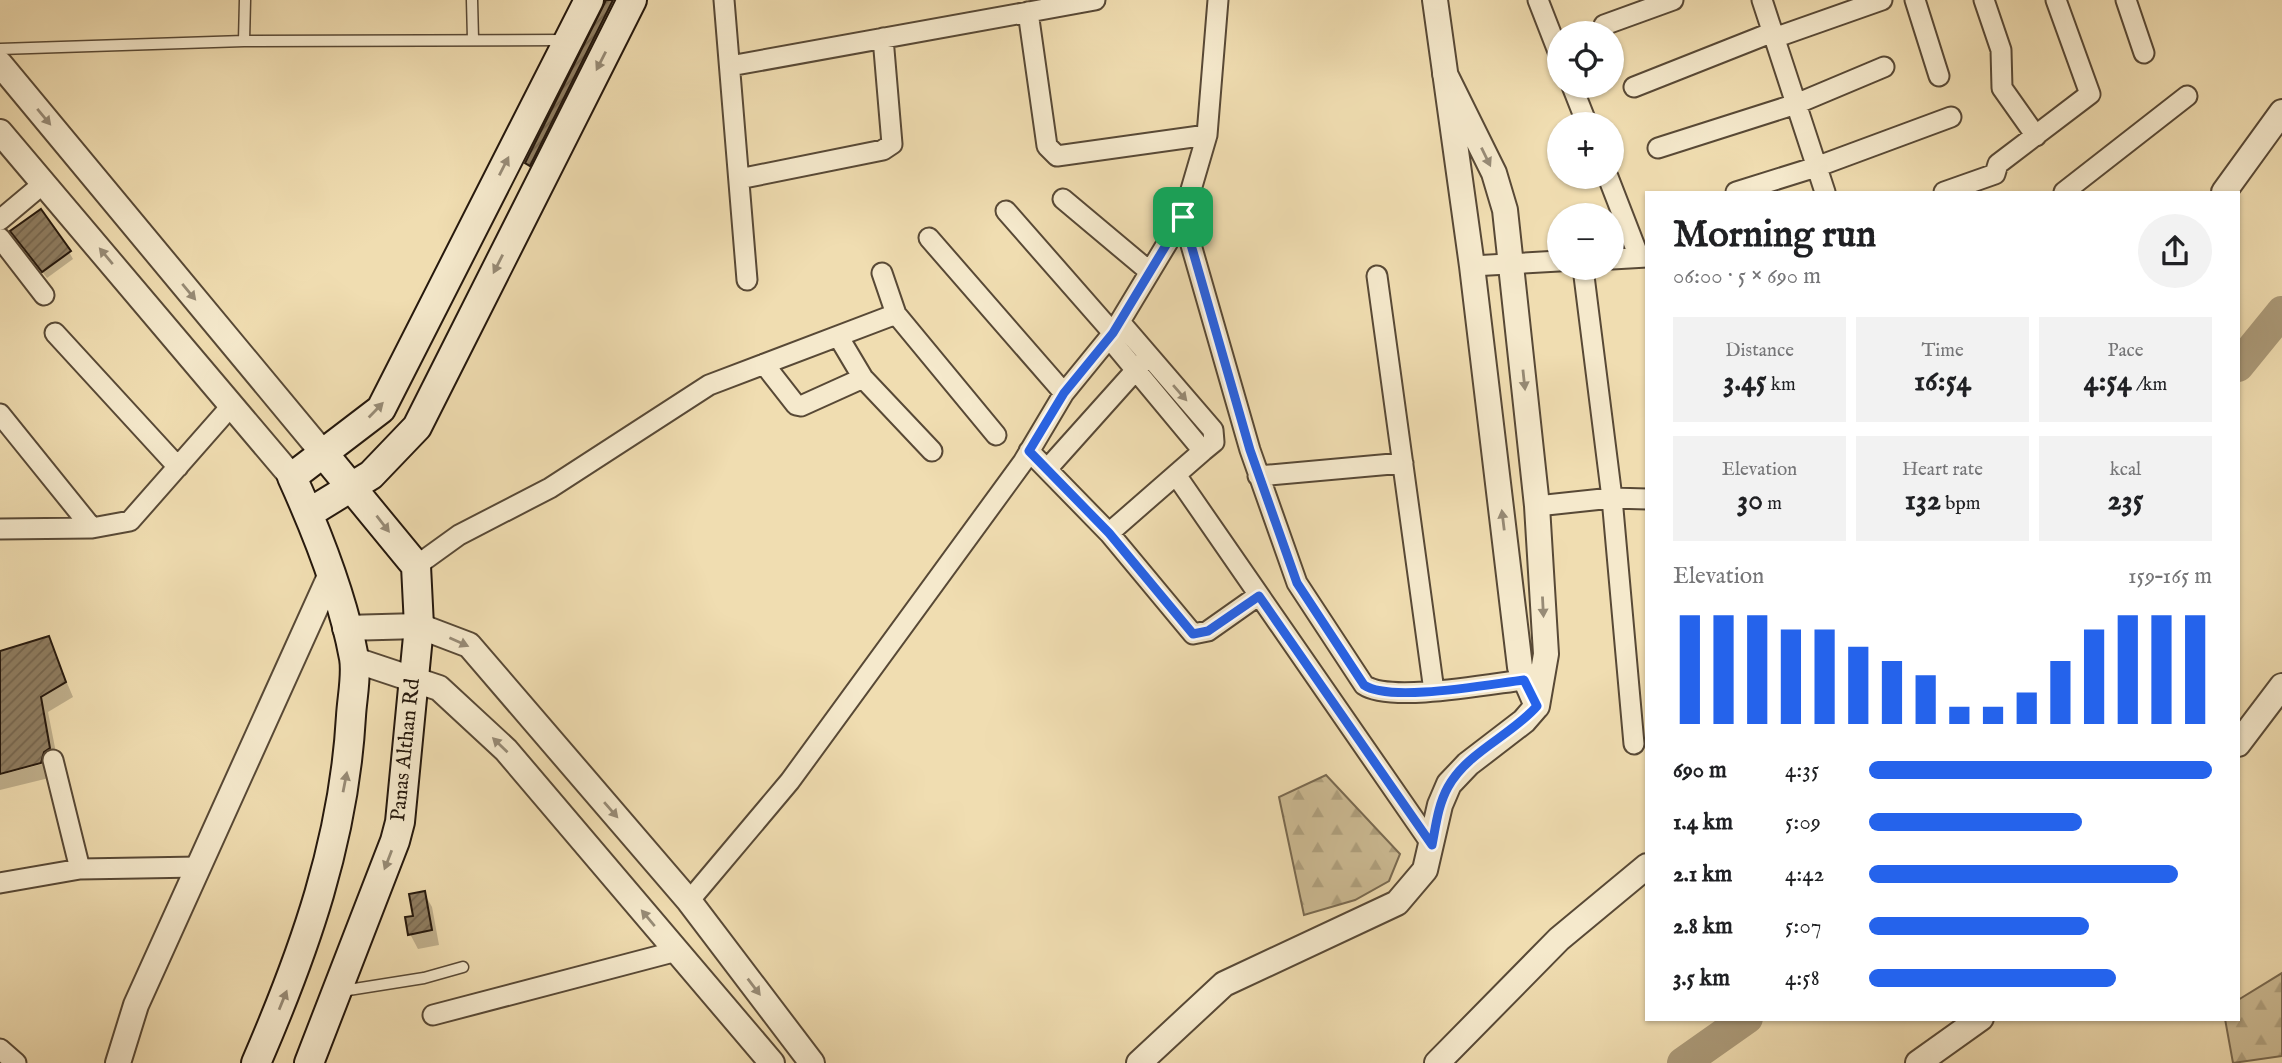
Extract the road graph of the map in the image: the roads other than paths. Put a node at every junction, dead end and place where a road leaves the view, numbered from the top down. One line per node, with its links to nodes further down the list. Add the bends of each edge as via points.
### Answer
1 (245, 0): 25 (lane)
2 (472, 0): 23 (lane)
3 (589, 0): 24 (main road)
4 (632, 0): 88 (main road, one-way to 88, via 417,427)
5 (724, 0): 29 (street)
6 (1095, 0): 18 (street)
7 (1218, 0): 39 (street)
8 (1435, 0): 31 (street)
9 (1538, 0): 20 (street)
10 (1673, 0): 17 (street)
11 (1762, 0): 21 (street)
12 (1882, 0): 21 (street)
13 (1915, 0): 32 (street)
14 (1984, 0): 40 (street, via 2001,50 2002,88)
15 (2056, 0): 40 (street, via 2090,94)
16 (2126, 0): 27 (street)
17 (1635, 6): 19 (street)
18 (1028, 12): 22 (street); 39 (street, via 1047,146 1057,156)
19 (1611, 21)
20 (1547, 23)
21 (1774, 35): 33 (street); 35 (street)
22 (883, 38): 29 (street); 43 (street, via 892,144)
23 (472, 39): 24 (lane); 25 (lane)
24 (568, 40): 81 (main road, one-way to 24, via 381,409)
25 (244, 41): 26 (lane)
26 (0, 49)
27 (2144, 53)
28 (0, 64): 81 (street, one-way to 81)
29 (730, 66): 43 (street)
30 (1884, 67): 35 (street)
31 (1445, 74): 60 (street, one-way to 60, via 1501,191); 61 (street)
32 (1939, 76)
33 (1634, 87)
34 (2187, 96): 49 (street)
35 (1796, 104): 41 (street); 42 (street)
36 (2282, 112): 50 (street)
37 (1951, 117): 42 (street)
38 (0, 132): 44 (street)
39 (1207, 135): 53 (street)
40 (2036, 135): 48 (street, via 1997,164 1995,174)
41 (1658, 148)
42 (1816, 167): 46 (street); 47 (street)
43 (739, 179): 65 (street)
44 (44, 183): 54 (street); 76 (street, one-way to 44)
45 (1613, 189): 57 (street)
46 (1739, 191)
47 (1825, 191)
48 (1947, 191)
49 (2065, 191)
50 (2225, 191)
51 (1063, 199): 62 (street)
52 (1006, 211): 69 (street)
53 (1183, 217): 62 (street); 86 (street)
54 (0, 220)
55 (0, 238): 67 (street)
56 (929, 238): 75 (street)
57 (1643, 257): 58 (street)
58 (1624, 258)
59 (1547, 262): 60 (street)
60 (1512, 264): 61 (street); 91 (street, one-way to 91)
61 (1472, 266): 103 (street, one-way to 61)
62 (1150, 272): 69 (street)
63 (882, 273): 68 (street)
64 (1377, 276): 82 (street)
65 (747, 280)
66 (1585, 280): 89 (street)
67 (44, 295)
68 (896, 314): 71 (street); 78 (street)
69 (1114, 331): 72 (street); 75 (street)
70 (55, 333): 83 (street)
71 (838, 336): 73 (street); 74 (street)
72 (1142, 363): 84 (street); 85 (street, via 1213,430 1214,442)
73 (764, 365): 74 (street, via 801,407); 96 (street, via 709,385 550,488 459,535)
74 (863, 378): 79 (street)
75 (1064, 393): 80 (street)
76 (232, 405): 83 (street); 87 (street)
77 (0, 414): 93 (street)
78 (996, 435)
79 (932, 451)
80 (1029, 451): 84 (street); 115 (street, via 790,781)
81 (323, 453): 87 (main road); 88 (main road)
82 (1403, 463): 86 (street); 105 (street)
83 (178, 467): 93 (street, via 130,521)
84 (1048, 468): 95 (street)
85 (1176, 475): 95 (street); 98 (street)
86 (1258, 475): 105 (street, via 1297,583 1364,685 1379,692)
87 (292, 477): 92 (main road)
88 (353, 486): 92 (main road); 96 (main road, one-way to 96)
89 (1612, 498): 90 (street); 91 (street); 108 (street)
90 (1645, 499)
91 (1537, 506): 106 (street, one-way to 106, via 1546,654)
92 (309, 513): 97 (main road)
93 (92, 528): 94 (street)
94 (0, 529)
95 (1109, 533): 98 (street, via 1193,634 1208,631)
96 (416, 566): 99 (main road, Panas Althan Rd)
97 (330, 576): 100 (main road); 111 (street)
98 (1259, 596): 110 (street)
99 (419, 626): 100 (street); 102 (main road, Panas Althan Rd); 115 (street, one-way to 115, via 469,645)
100 (345, 628): 101 (main road)
101 (355, 660): 102 (street); 124 (main road, one-way to 101, via 326,879 348,770)
102 (413, 678): 116 (street, one-way to 102, via 506,750 439,688); 118 (main road, Panas Althan Rd, one-way to 118, via 396,841)
103 (1524, 680): 105 (street); 106 (street)
104 (2282, 686): 107 (street)
105 (1434, 691)
106 (1537, 706): 110 (street, via 1449,784)
107 (2240, 741)
108 (1634, 744)
109 (53, 760): 113 (street)
110 (1432, 845): 128 (street, via 1425,870 1396,903 1224,984)
111 (199, 867): 113 (street); 123 (street, via 136,1005)
112 (1645, 868): 129 (street, via 1559,939)
113 (80, 869): 114 (street)
114 (0, 883)
115 (689, 901): 127 (street, one-way to 127)
116 (677, 951): 119 (street); 126 (street)
117 (463, 967): 118 (lane)
118 (338, 992): 125 (main road, Panas Althan Rd)
119 (433, 1015)
120 (1977, 1021): 130 (street)
121 (0, 1048): 122 (street)
122 (16, 1063)
123 (118, 1063)
124 (256, 1063)
125 (309, 1063)
126 (772, 1063)
127 (812, 1063)
128 (1139, 1063)
129 (1437, 1063)
130 (1918, 1063)

